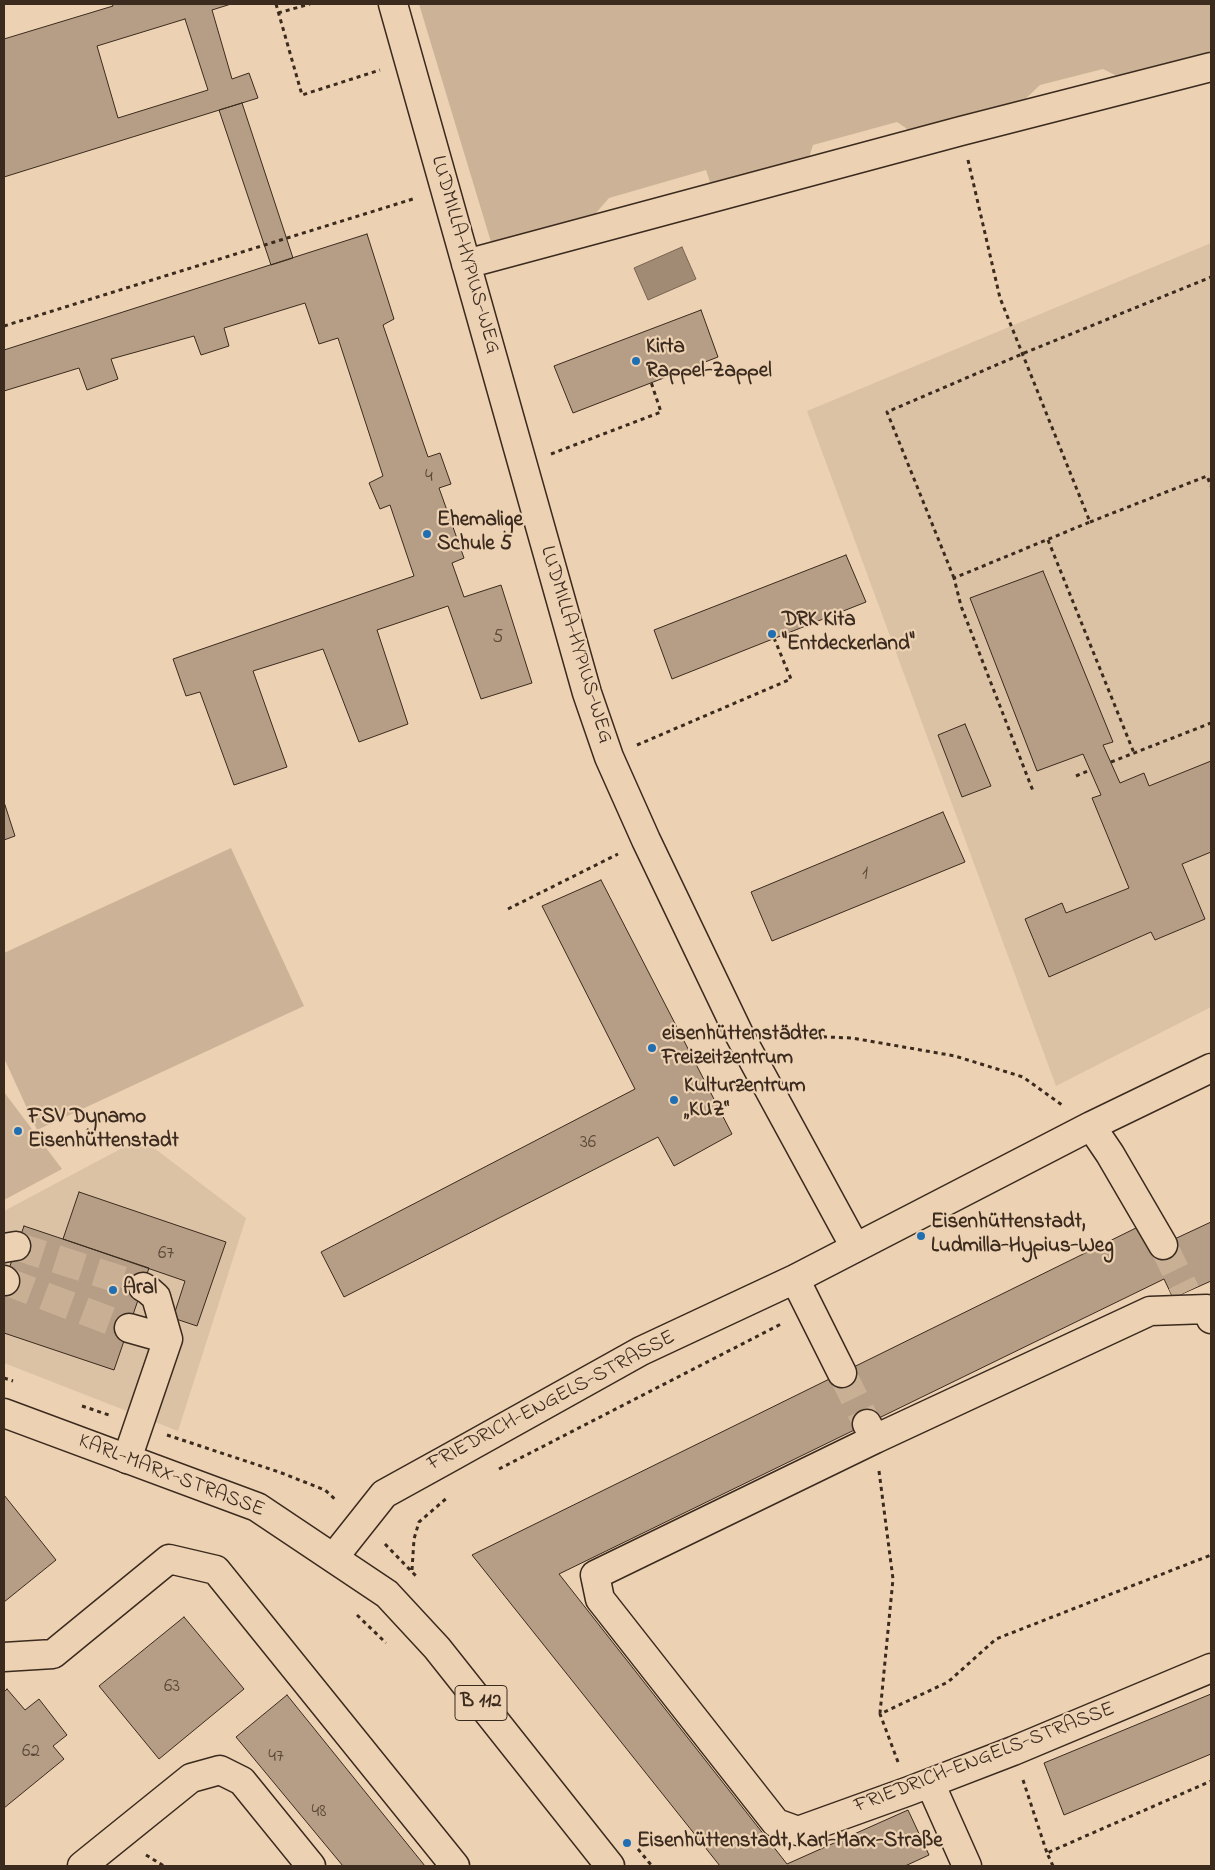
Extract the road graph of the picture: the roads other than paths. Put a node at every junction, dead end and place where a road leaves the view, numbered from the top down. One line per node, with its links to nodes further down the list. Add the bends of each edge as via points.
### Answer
1 (393, 4): 3 (street, LUDMILLA-HYPIUS-WEG)
2 (1211, 67): 3 (street)
3 (466, 264): 7 (street, LUDMILLA-HYPIUS-WEG, via 587,693 609,757 739,1034)
4 (1211, 1068): 5 (street, FRIEDRICH-ENGELS-STRASSE)
5 (1091, 1126): 6 (street); 7 (street, FRIEDRICH-ENGELS-STRASSE)
6 (1163, 1245)
7 (855, 1247): 8 (street, FRIEDRICH-ENGELS-STRASSE)
8 (795, 1280): 13 (street); 16 (street, FRIEDRICH-ENGELS-STRASSE, via 641,1351 384,1494)
9 (143, 1287): 12 (street, via 156,1297)
10 (1197, 1307): 19 (street, FRIEDRICH-ENGELS-STRASSE, via 1150,1311 871,1431 595,1575 600,1599 776,1823 798,1831)
11 (129, 1328): 12 (street)
12 (168, 1339): 15 (street)
13 (842, 1373)
14 (4, 1413): 15 (street, KARL-MARX-STRASSE / B 112)
15 (127, 1459): 16 (street, KARL-MARX-STRASSE / B 112, via 257,1507)
16 (334, 1557): 23 (street, KARL-MARX-STRASSE / B 112, via 387,1594 437,1648)
17 (4, 1657): 22 (street, via 52,1654 169,1559 216,1570)
18 (1211, 1668): 19 (street, FRIEDRICH-ENGELS-STRASSE)
19 (920, 1787): 24 (street)
20 (82, 1866): 21 (street, via 191,1778 220,1770 242,1780)
21 (311, 1866)
22 (455, 1866)
23 (610, 1866)
24 (967, 1866)

